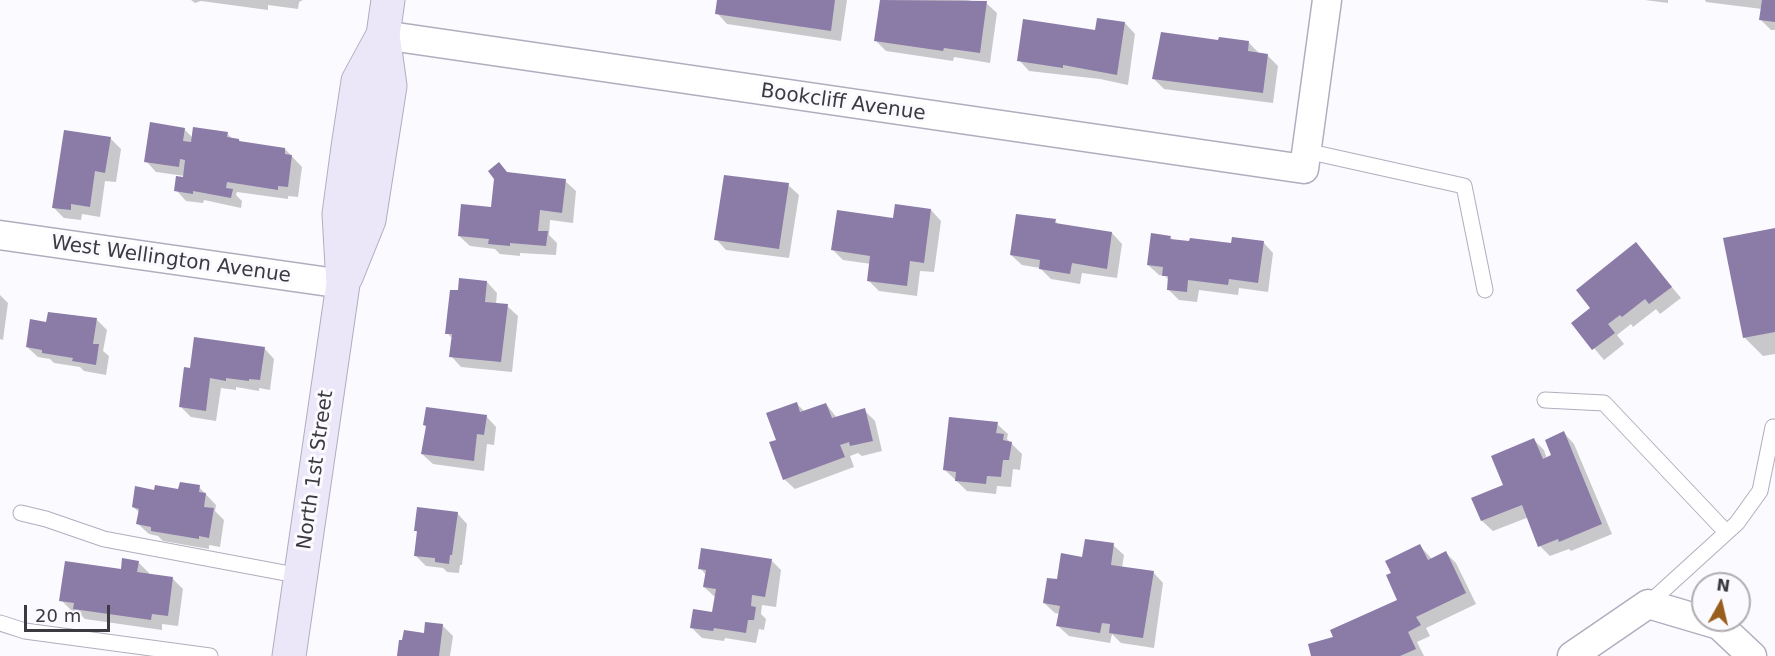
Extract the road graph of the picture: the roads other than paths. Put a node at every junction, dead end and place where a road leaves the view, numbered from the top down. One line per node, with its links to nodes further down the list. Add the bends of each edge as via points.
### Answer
1 (388, 0): 3 (main road, North 1st Street)
2 (1327, 0): 4 (street)
3 (383, 35): 4 (street, Bookcliff Avenue); 6 (main road, North 1st Street, via 390,86 369,220)
4 (1305, 160): 7 (lane, via 1464,186)
5 (0, 235): 6 (street, West Wellington Avenue)
6 (343, 284): 12 (main road, North 1st Street)
7 (1485, 290)
8 (1545, 400): 11 (lane, via 1604,403)
9 (1773, 427): 11 (lane, via 1760,491)
10 (21, 513): 12 (lane, via 104,539)
11 (1726, 532): 13 (lane)
12 (301, 576): 16 (main road, North 1st Street)
13 (1648, 604): 17 (street); 18 (street, via 1719,625)
14 (0, 623): 15 (lane, via 25,631)
15 (210, 656)
16 (289, 656)
17 (1572, 656)
18 (1752, 656)

